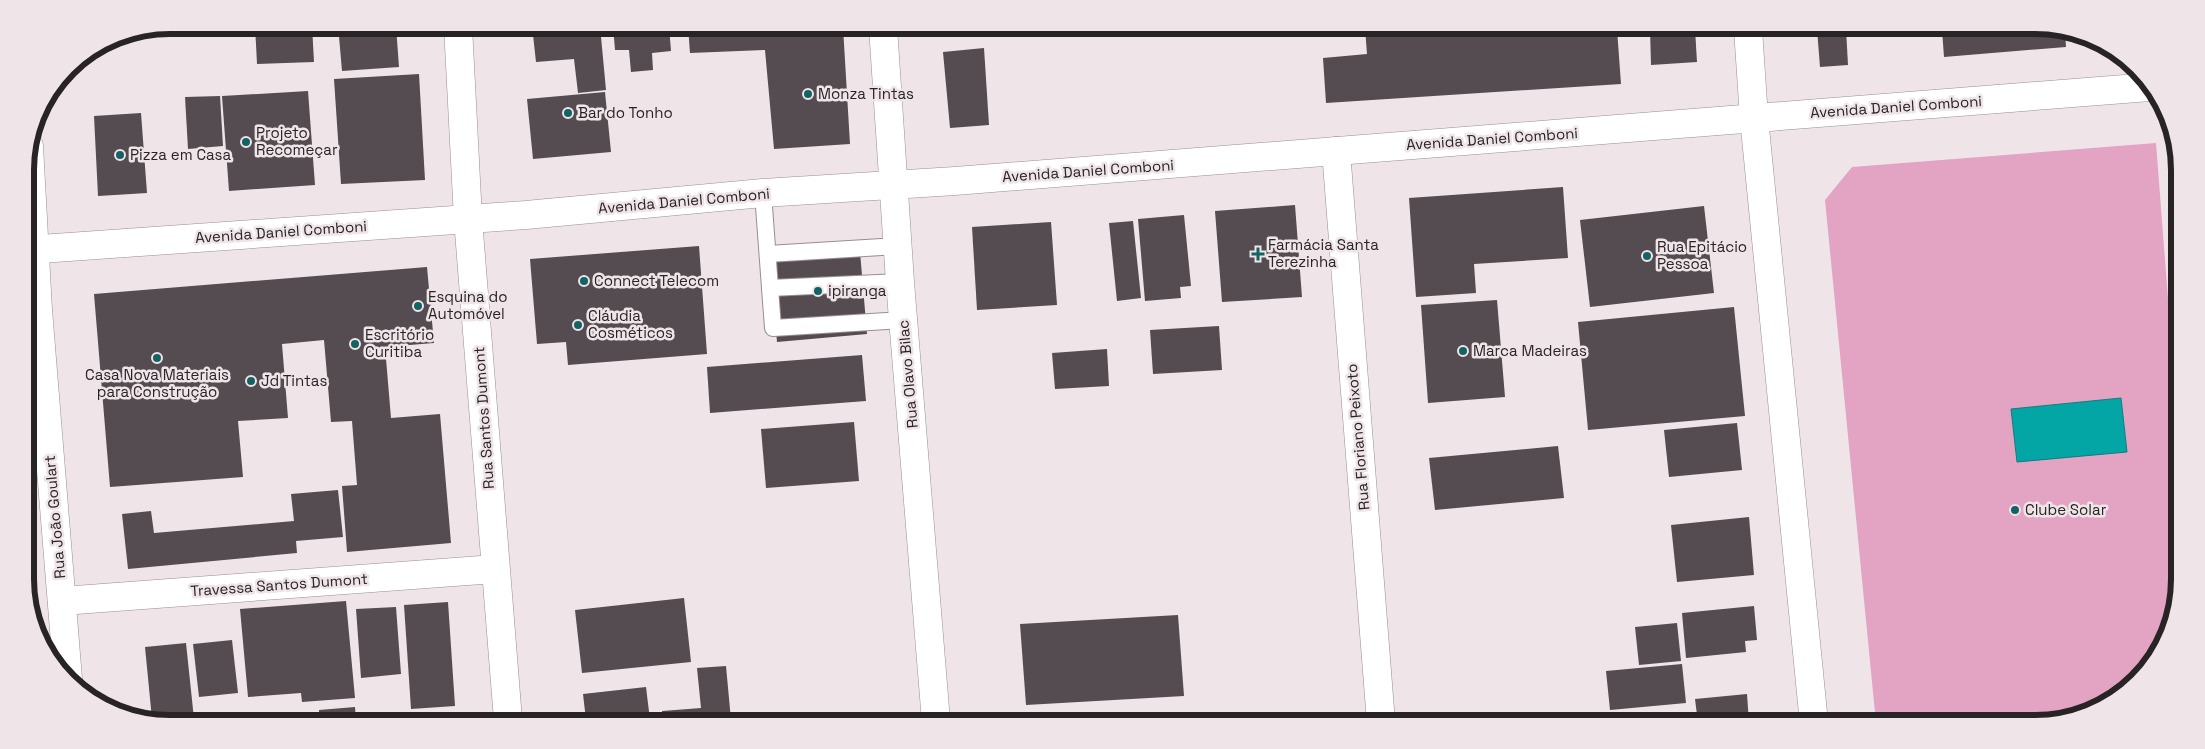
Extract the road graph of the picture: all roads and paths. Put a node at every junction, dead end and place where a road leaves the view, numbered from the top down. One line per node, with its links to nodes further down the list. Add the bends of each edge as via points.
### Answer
1 (458, 34): 9 (street, Rua Santos Dumont)
2 (884, 34): 7 (street, Rua Olavo Bilac)
3 (1748, 34): 5 (street)
4 (2143, 88): 5 (street, Avenida Daniel Comboni)
5 (1754, 118): 6 (street, Avenida Daniel Comboni); 23 (street)
6 (1336, 151): 7 (street, Avenida Daniel Comboni); 22 (street, Rua Floriano Peixoto)
7 (894, 185): 8 (street, Avenida Daniel Comboni); 10 (street, Rua Olavo Bilac)
8 (763, 193): 9 (street, Avenida Daniel Comboni); 12 (lane)
9 (468, 218): 11 (street, Avenida Daniel Comboni); 17 (street, Rua Santos Dumont)
10 (898, 246): 12 (lane); 13 (street, Rua Olavo Bilac)
11 (34, 250)
12 (768, 254): 14 (lane)
13 (900, 282): 14 (lane); 16 (street, Rua Olavo Bilac)
14 (770, 288): 16 (lane, via 773,328)
15 (34, 294): 18 (street, Rua João Goulart)
16 (903, 320): 21 (street, Rua Olavo Bilac)
17 (495, 569): 18 (street, Travessa Santos Dumont); 20 (street, Rua Santos Dumont)
18 (62, 601): 19 (street, Rua João Goulart)
19 (67, 668)
20 (508, 715)
21 (936, 715)
22 (1380, 715)
23 (1813, 715)

